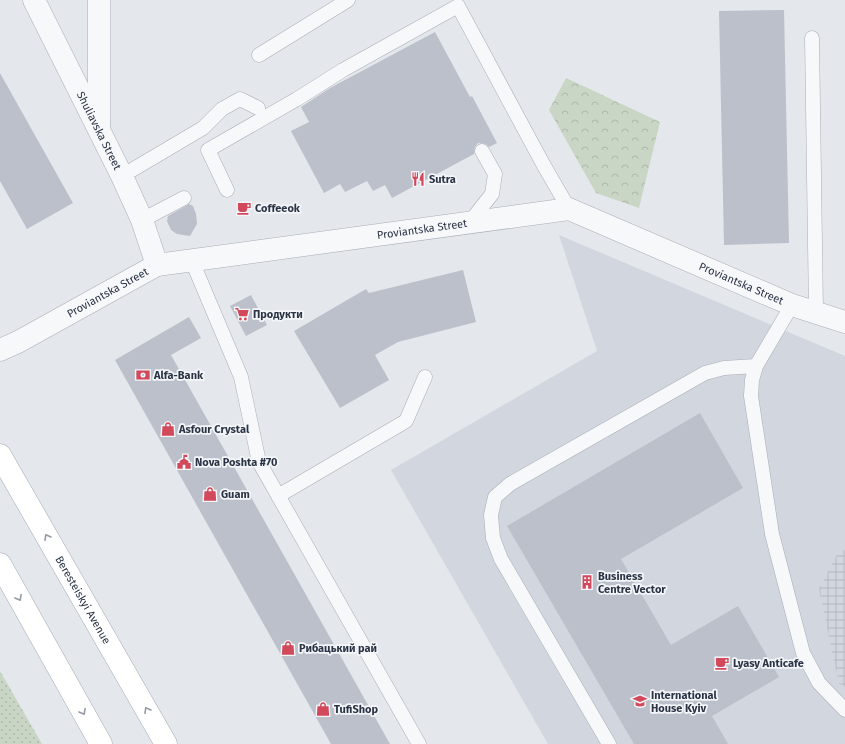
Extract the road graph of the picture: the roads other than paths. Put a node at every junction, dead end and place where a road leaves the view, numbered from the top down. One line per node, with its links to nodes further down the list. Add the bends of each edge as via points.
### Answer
1 (34, 0): 7 (street, Shuliavska Street)
2 (99, 0): 7 (street)
3 (348, 0): 5 (lane)
4 (812, 38): 18 (lane)
5 (259, 55)
6 (258, 108): 9 (lane, via 240,99 222,109 203,128)
7 (99, 128): 9 (street, Shuliavska Street)
8 (482, 151): 14 (lane, via 495,174 492,194)
9 (121, 174): 13 (street, Shuliavska Street)
10 (228, 190): 12 (lane, via 208,150 458,6)
11 (184, 198): 13 (lane)
12 (569, 209): 14 (street, Proviantska Street); 17 (street, Proviantska Street)
13 (142, 220): 16 (street, Shuliavska Street)
14 (469, 223): 15 (street, Proviantska Street)
15 (192, 260): 16 (street, Proviantska Street); 24 (lane, via 241,377 259,462)
16 (157, 265): 20 (street, Proviantska Street)
17 (792, 305): 18 (street, Proviantska Street); 21 (lane)
18 (816, 312): 19 (street, Proviantska Street)
19 (845, 322)
20 (0, 350)
21 (756, 366): 26 (lane, via 751,396 772,534 803,653 819,683); 30 (lane, via 724,368 705,373 510,484 495,497 490,515 493,538 501,559)
22 (425, 377): 24 (lane, via 406,421)
23 (0, 455): 28 (main road, Beresteiskyi Avenue, one-way to 23)
24 (278, 496): 29 (lane)
25 (0, 564): 27 (main road, one-way to 27)
26 (845, 710)
27 (101, 744)
28 (166, 744)
29 (419, 744)
30 (608, 744)

